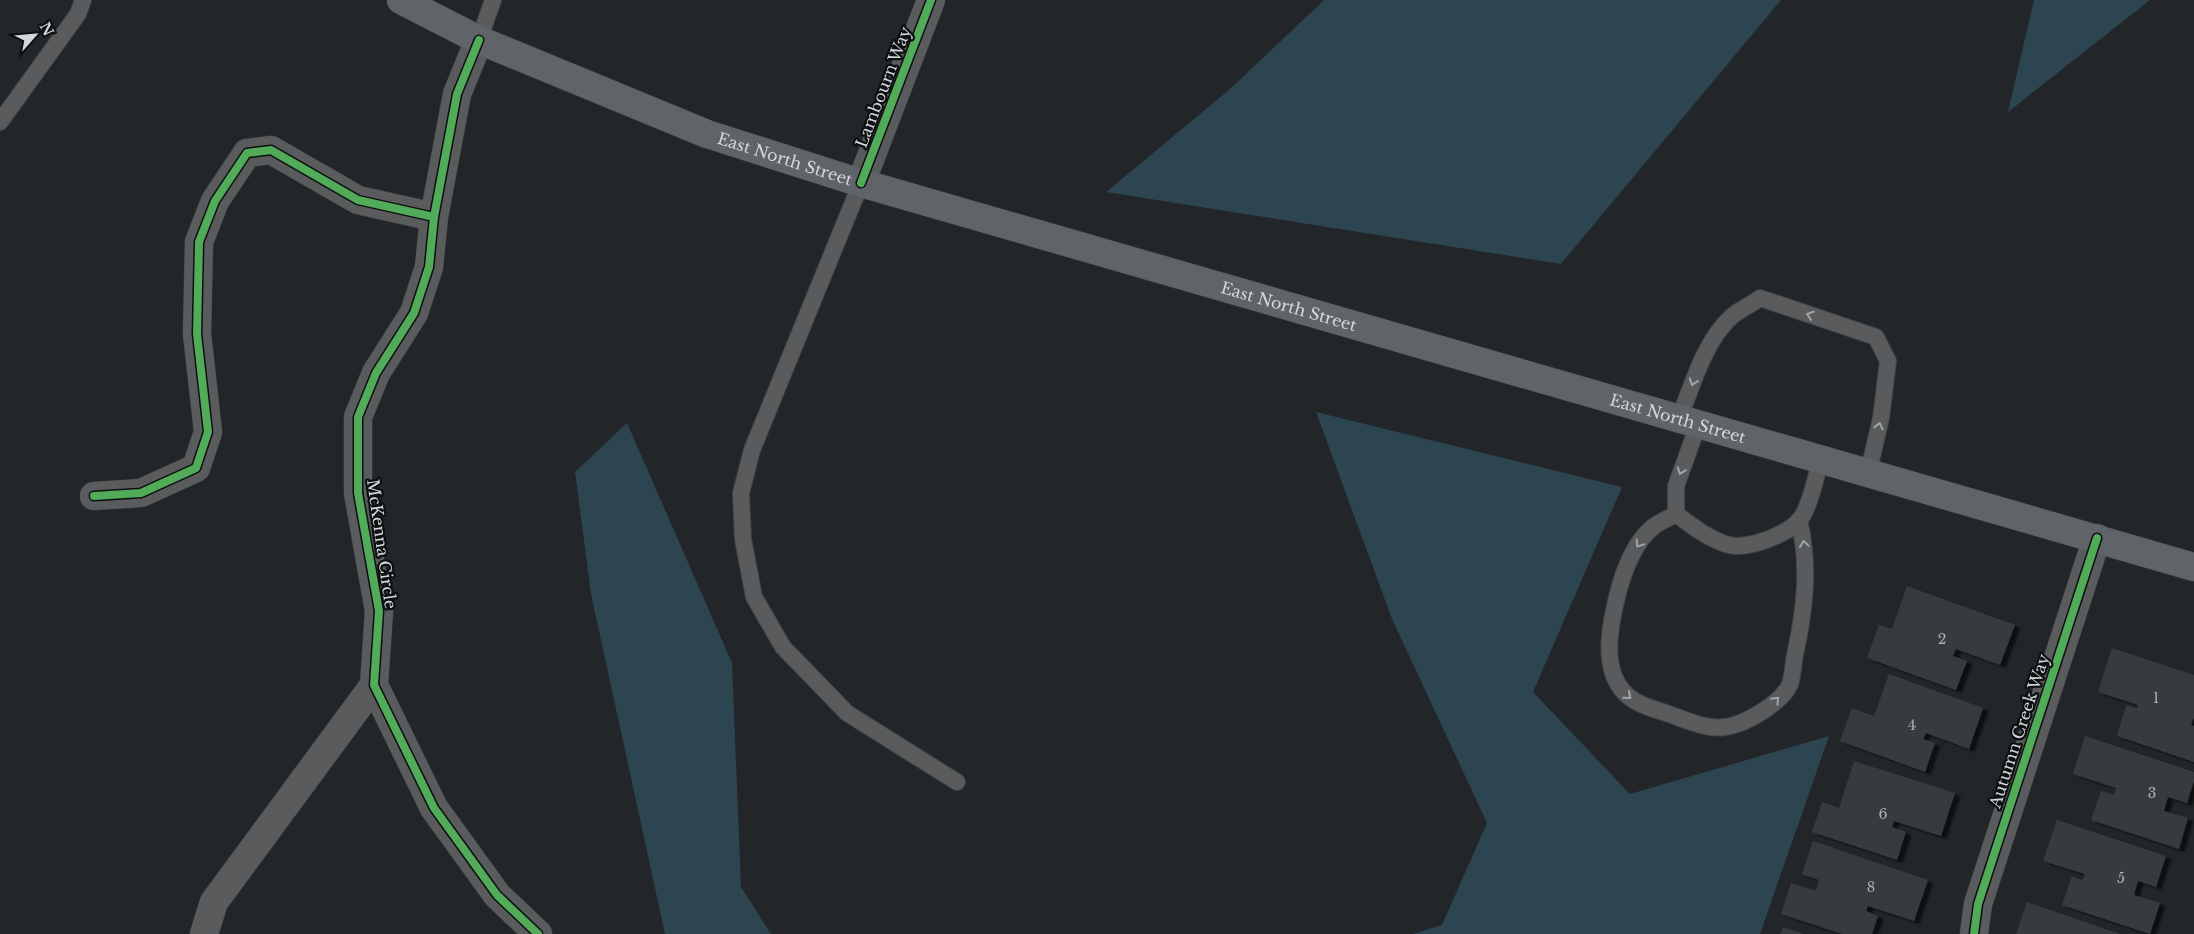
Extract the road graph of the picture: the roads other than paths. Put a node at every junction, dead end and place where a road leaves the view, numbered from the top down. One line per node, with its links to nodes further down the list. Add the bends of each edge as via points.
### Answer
1 (83, 0): 6 (lane, via 78,14)
2 (401, 0): 5 (main road, East North Street)
3 (493, 0): 5 (lane)
4 (931, 0): 7 (street, Lambourn Way)
5 (479, 40): 7 (main road, East North Street, via 708,134); 8 (street, McKenna Circle, via 457,94)
6 (0, 122)
7 (861, 184): 9 (main road, East North Street); 18 (lane, via 752,450 741,494 743,539 754,597 783,647 847,713)
8 (434, 217): 12 (street, via 358,200 271,150 247,153 215,202 199,242 197,334 208,432 196,468 141,492); 17 (street, McKenna Circle, via 429,267 414,313 376,373 358,417 358,493 379,611)
9 (1689, 422): 10 (main road, East North Street); 11 (lane, one-way to 9, via 1881,418 1888,361 1876,337 1760,298 1731,318 1699,365); 13 (lane, one-way to 13, via 1676,486)
10 (1821, 460): 11 (main road, East North Street); 14 (lane)
11 (1868, 474): 15 (main road, East North Street)
12 (94, 496)
13 (1676, 514): 14 (lane, via 1699,531 1730,546 1758,543 1788,532); 14 (lane, one-way to 14, via 1654,526 1636,546 1620,587 1610,647 1613,675 1624,695 1643,706 1724,728 1763,711 1775,703 1790,685 1807,578)
14 (1800, 520)
15 (2097, 538): 16 (main road, East North Street); 21 (street, Autumn Creek Way, via 1978,904)
16 (2194, 567)
17 (374, 685): 19 (street, via 214,902); 20 (street, McKenna Circle, via 434,808 497,895)
18 (957, 782)
19 (204, 934)
20 (538, 934)
21 (1974, 934)

